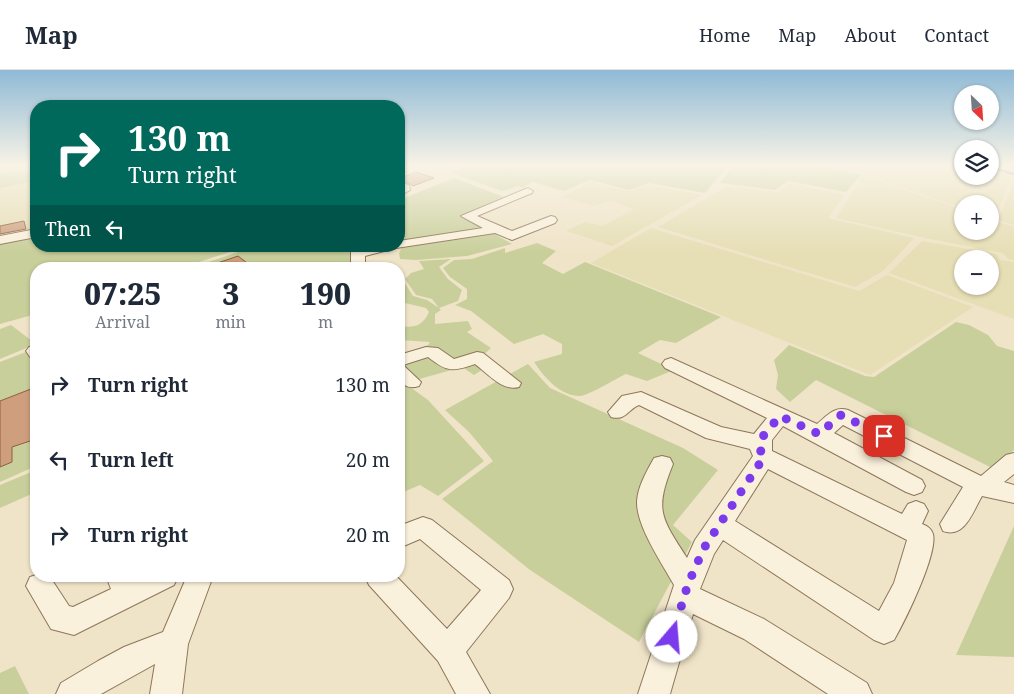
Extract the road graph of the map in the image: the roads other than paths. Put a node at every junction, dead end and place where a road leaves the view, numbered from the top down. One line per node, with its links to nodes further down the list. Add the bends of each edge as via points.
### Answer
1 (518, 195): 3 (street, via 467,216)
2 (550, 220): 3 (street, via 516,236)
3 (493, 230): 6 (street)
4 (30, 235): 5 (street)
5 (0, 240)
6 (405, 244)
7 (405, 359): 9 (street, via 432,352 448,364 455,365 478,357)
8 (672, 364): 11 (street)
9 (512, 383)
10 (618, 412): 13 (street, via 629,401 641,398 726,438)
11 (780, 416): 12 (street); 13 (street)
12 (819, 434): 16 (street, via 841,415); 17 (street)
13 (761, 450): 20 (street); 20 (street, via 911,520 921,535 904,596 884,630)
14 (1014, 461): 16 (street)
15 (662, 464): 27 (street, via 648,505)
16 (980, 485): 18 (street); 19 (street)
17 (914, 486)
18 (1014, 494)
19 (952, 524)
20 (720, 525): 27 (street, via 704,548)
21 (405, 534): 29 (street, via 423,527 499,589)
22 (140, 582): 26 (street)
23 (198, 582): 28 (street)
24 (384, 582): 29 (street)
25 (40, 586): 26 (street, via 61,619 74,621)
26 (123, 586)
27 (687, 590): 33 (street); 34 (street)
28 (173, 644): 30 (street, via 124,664); 31 (street)
29 (448, 651): 32 (street)
30 (72, 694)
31 (166, 694)
32 (474, 694)
33 (654, 694)
34 (856, 694)

